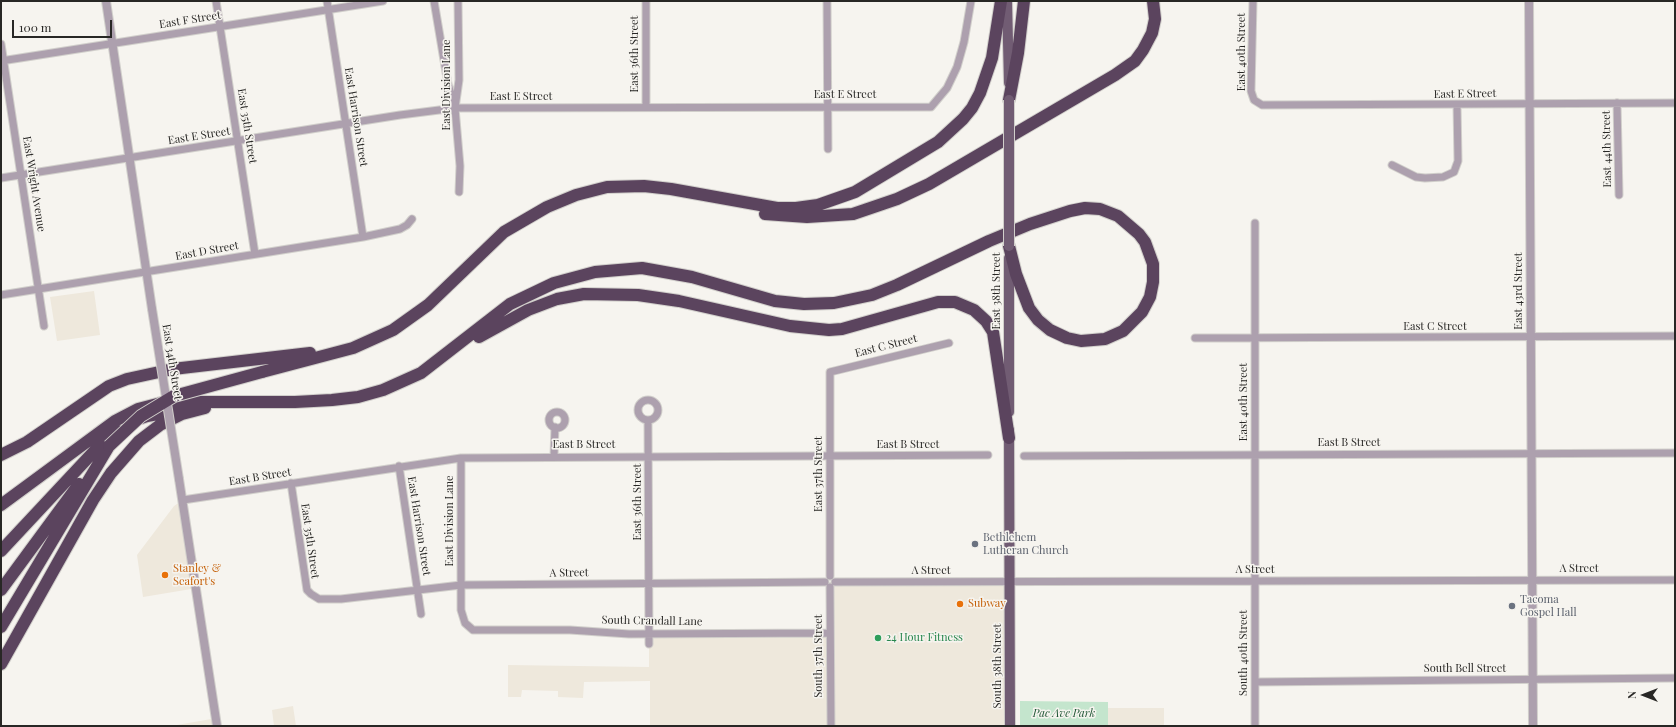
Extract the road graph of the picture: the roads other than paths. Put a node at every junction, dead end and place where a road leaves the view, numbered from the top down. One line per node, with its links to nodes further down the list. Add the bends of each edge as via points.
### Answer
1 (106, 1): 19 (street, East 34th Street)
2 (216, 1): 17 (street, East 35th Street)
3 (327, 1): 16 (street, East Harrison Street)
4 (383, 1): 16 (street, East F Street)
5 (434, 1): 29 (street, via 448,84)
6 (458, 1): 29 (street, East Division Lane, via 459,80)
7 (646, 1): 28 (street, East 36th Street)
8 (827, 1): 27 (street)
9 (971, 1): 27 (street, East E Street, via 964,42 956,67 947,88 931,107)
10 (1001, 1): 37 (highway, via 992,58 980,94 972,108 938,142 877,180 840,198 796,208 777,208)
11 (1007, 1): 21 (main road, East 38th Street)
12 (1024, 1): 21 (highway)
13 (1154, 1): 37 (highway, via 1155,19 1152,33 1135,61 929,184 865,212 844,216 784,217)
14 (1253, 1): 22 (street, East 40th Street, via 1251,84 1252,96)
15 (1529, 1): 25 (street, East 43rd Street)
16 (328, 10): 17 (street, East F Street); 30 (street, East Harrison Street)
17 (220, 27): 19 (street, East F Street); 31 (street, East 35th Street)
18 (1, 44): 20 (street, East Wright Avenue)
19 (113, 44): 20 (street, East F Street); 33 (street, East 34th Street)
20 (2, 60): 35 (street, East Wright Avenue)
21 (1009, 100): 43 (main road, East 38th Street, bridge)
22 (1256, 103): 26 (street, East E Street, via 1268,107)
23 (1617, 103): 24 (street, East E Street); 25 (street, East E Street); 39 (street, East 44th Street)
24 (1675, 103)
25 (1530, 104): 26 (street, East E Street); 50 (street, East 43rd Street)
26 (1457, 105): 34 (street, via 1458,160 1454,172 1443,177 1425,178 1416,177)
27 (827, 106): 28 (street, East E Street); 32 (street)
28 (646, 107): 29 (street, East E Street)
29 (456, 108): 30 (street, East E Street); 38 (street, East Division Lane)
30 (346, 124): 31 (street, East E Street); 42 (street, East Harrison Street)
31 (238, 141): 33 (street, East E Street); 44 (street, East 35th Street)
32 (828, 149)
33 (130, 158): 35 (street, East E Street); 45 (street, East 34th Street)
34 (1392, 166)
35 (21, 174): 36 (street, East E Street); 46 (street, East Wright Avenue)
36 (1, 178)
37 (671, 188): 54 (highway, via 607,187 576,195 547,207 504,232 428,305 413,316 378,338)
38 (459, 192)
39 (1619, 195)
40 (412, 219): 42 (street, East D Street, via 400,229)
41 (1255, 223): 52 (street, East 40th Street)
42 (363, 237): 44 (street, East D Street)
43 (1009, 246): 55 (highway, via 1029,308 1050,330 1067,338 1081,341 1105,339 1123,331 1142,312 1150,296 1153,264 1145,242 1139,234 1126,221 1112,213 1078,209 996,238 872,295 834,303 804,304 775,301 692,277 642,268 619,268 581,275 554,283 510,304); 61 (main road, East 38th Street)
44 (255, 254): 45 (street, East D Street)
45 (148, 272): 46 (street, East D Street); 75 (street, East 34th Street, bridge)
46 (39, 289): 47 (street, East D Street); 48 (street, East Wright Avenue)
47 (1, 295)
48 (44, 326)
49 (1675, 336): 50 (street, East C Street)
50 (1531, 337): 52 (street, East C Street); 63 (street, East 43rd Street)
51 (1195, 338): 52 (street, East C Street)
52 (1255, 339): 62 (street, East 40th Street)
53 (949, 343): 56 (street, East C Street)
54 (353, 348): 65 (highway, via 173,369 127,379 109,386 27,442); 73 (highway, bridge, via 174,396 141,416 110,446)
55 (438, 361): 57 (highway, via 402,383 375,393 332,400); 61 (highway, via 528,310 584,294 638,294 790,326 829,330 842,329 938,302 955,302 978,313 993,332)
56 (830, 372): 69 (street, East 37th Street)
57 (268, 402): 58 (highway); 76 (highway, via 175,402 138,409 116,421)
58 (205, 408): 77 (highway, via 147,416 116,433 100,446); 94 (highway, via 182,414 160,425 139,441 111,473 93,500)
59 (648, 420): 68 (street, East 36th Street)
60 (554, 427): 67 (street)
61 (1009, 438): 81 (main road, East 38th Street)
62 (1255, 454): 63 (street, East B Street); 70 (street, East B Street); 80 (street, East 40th Street)
63 (1531, 454): 64 (street, East B Street); 78 (street, East 43rd Street)
64 (1675, 454)
65 (1, 455)
66 (988, 455): 69 (street, East B Street)
67 (554, 456): 68 (street, East B Street); 71 (street, East B Street)
68 (648, 456): 69 (street, East B Street); 82 (street, East 36th Street)
69 (830, 456): 83 (street, East 37th Street, via 830,576 834,578)
70 (1024, 456)
71 (461, 458): 72 (street, East B Street); 84 (street, East Division Lane)
72 (398, 466): 74 (street, East B Street); 86 (street, East Harrison Street)
73 (85, 481): 85 (highway); 89 (highway)
74 (291, 483): 75 (street, East B Street); 87 (street, East 35th Street, via 307,590)
75 (183, 500): 98 (street, East 34th Street)
76 (1, 505)
77 (1, 551)
78 (1532, 580): 79 (street, A Street); 80 (street, A Street); 96 (street, East 43rd Street)
79 (1675, 580)
80 (1254, 581): 81 (street, A Street); 97 (street, South 40th Street)
81 (1010, 582): 83 (street, A Street); 100 (main road, South 38th Street)
82 (650, 583): 83 (street, A Street); 84 (street, A Street); 91 (street, East 36th Street)
83 (830, 584): 92 (street, South 37th Street)
84 (462, 585): 86 (street, A Street); 90 (street, East Division Lane, via 462,615 466,625)
85 (1, 590)
86 (417, 590): 87 (street, A Street, via 331,600); 88 (street, East Harrison Street)
87 (315, 598)
88 (421, 614)
89 (1, 628)
90 (473, 630): 91 (street, South Crandall Lane, via 570,630)
91 (650, 634): 92 (street, South Crandall Lane); 93 (street, East 36th Street)
92 (830, 634): 99 (street, South 37th Street)
93 (650, 644)
94 (1, 664)
95 (1675, 678): 96 (street, South Bell Street)
96 (1532, 680): 97 (street, South Bell Street); 102 (street, East 43rd Street)
97 (1255, 682): 101 (street, South 40th Street)
98 (217, 726)
99 (831, 726)
100 (1010, 726)
101 (1255, 726)
102 (1532, 726)

